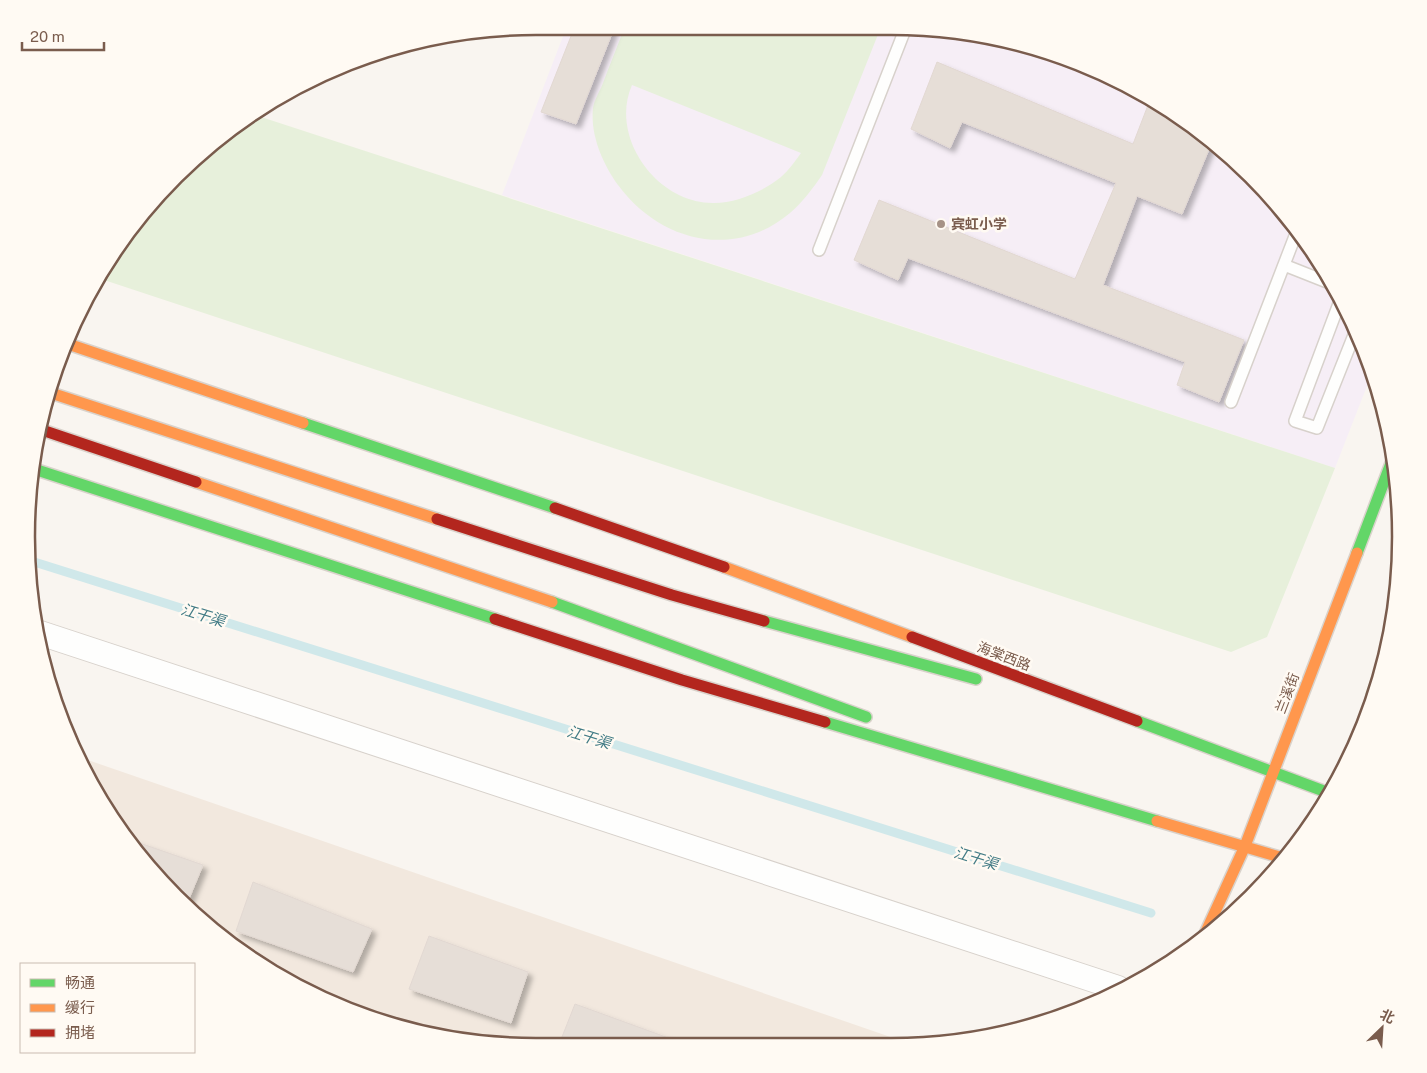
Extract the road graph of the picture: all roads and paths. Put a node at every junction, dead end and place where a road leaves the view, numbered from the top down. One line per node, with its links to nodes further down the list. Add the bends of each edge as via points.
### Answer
1 (903, 35): 3 (lane)
2 (1293, 239): 4 (lane)
3 (819, 250)
4 (1284, 265): 5 (lane); 12 (lane)
5 (1321, 280)
6 (1337, 309): 8 (lane, via 1295,421 1317,428)
7 (76, 339): 10 (main road)
8 (1352, 340)
9 (73, 345): 10 (main road)
10 (113, 358): 20 (main road, 海棠西路, via 668,546)
11 (56, 395): 17 (main road, via 672,595)
12 (1231, 402)
13 (47, 432): 19 (main road, via 588,614)
14 (39, 470): 24 (main road, via 682,680)
15 (1388, 471): 22 (main road, 兰溪街)
16 (45, 636): 28 (street)
17 (985, 681)
18 (1023, 692): 20 (main road)
19 (878, 722)
20 (1146, 726): 22 (main road, 海棠西路)
21 (934, 742): 24 (main road)
22 (1273, 773): 23 (main road, 海棠西路); 25 (main road, 兰溪街)
23 (1323, 791)
24 (1103, 804): 25 (main road)
25 (1246, 846): 26 (main road); 27 (main road, 兰溪街)
26 (1277, 856)
27 (1210, 923)
28 (1112, 986)

